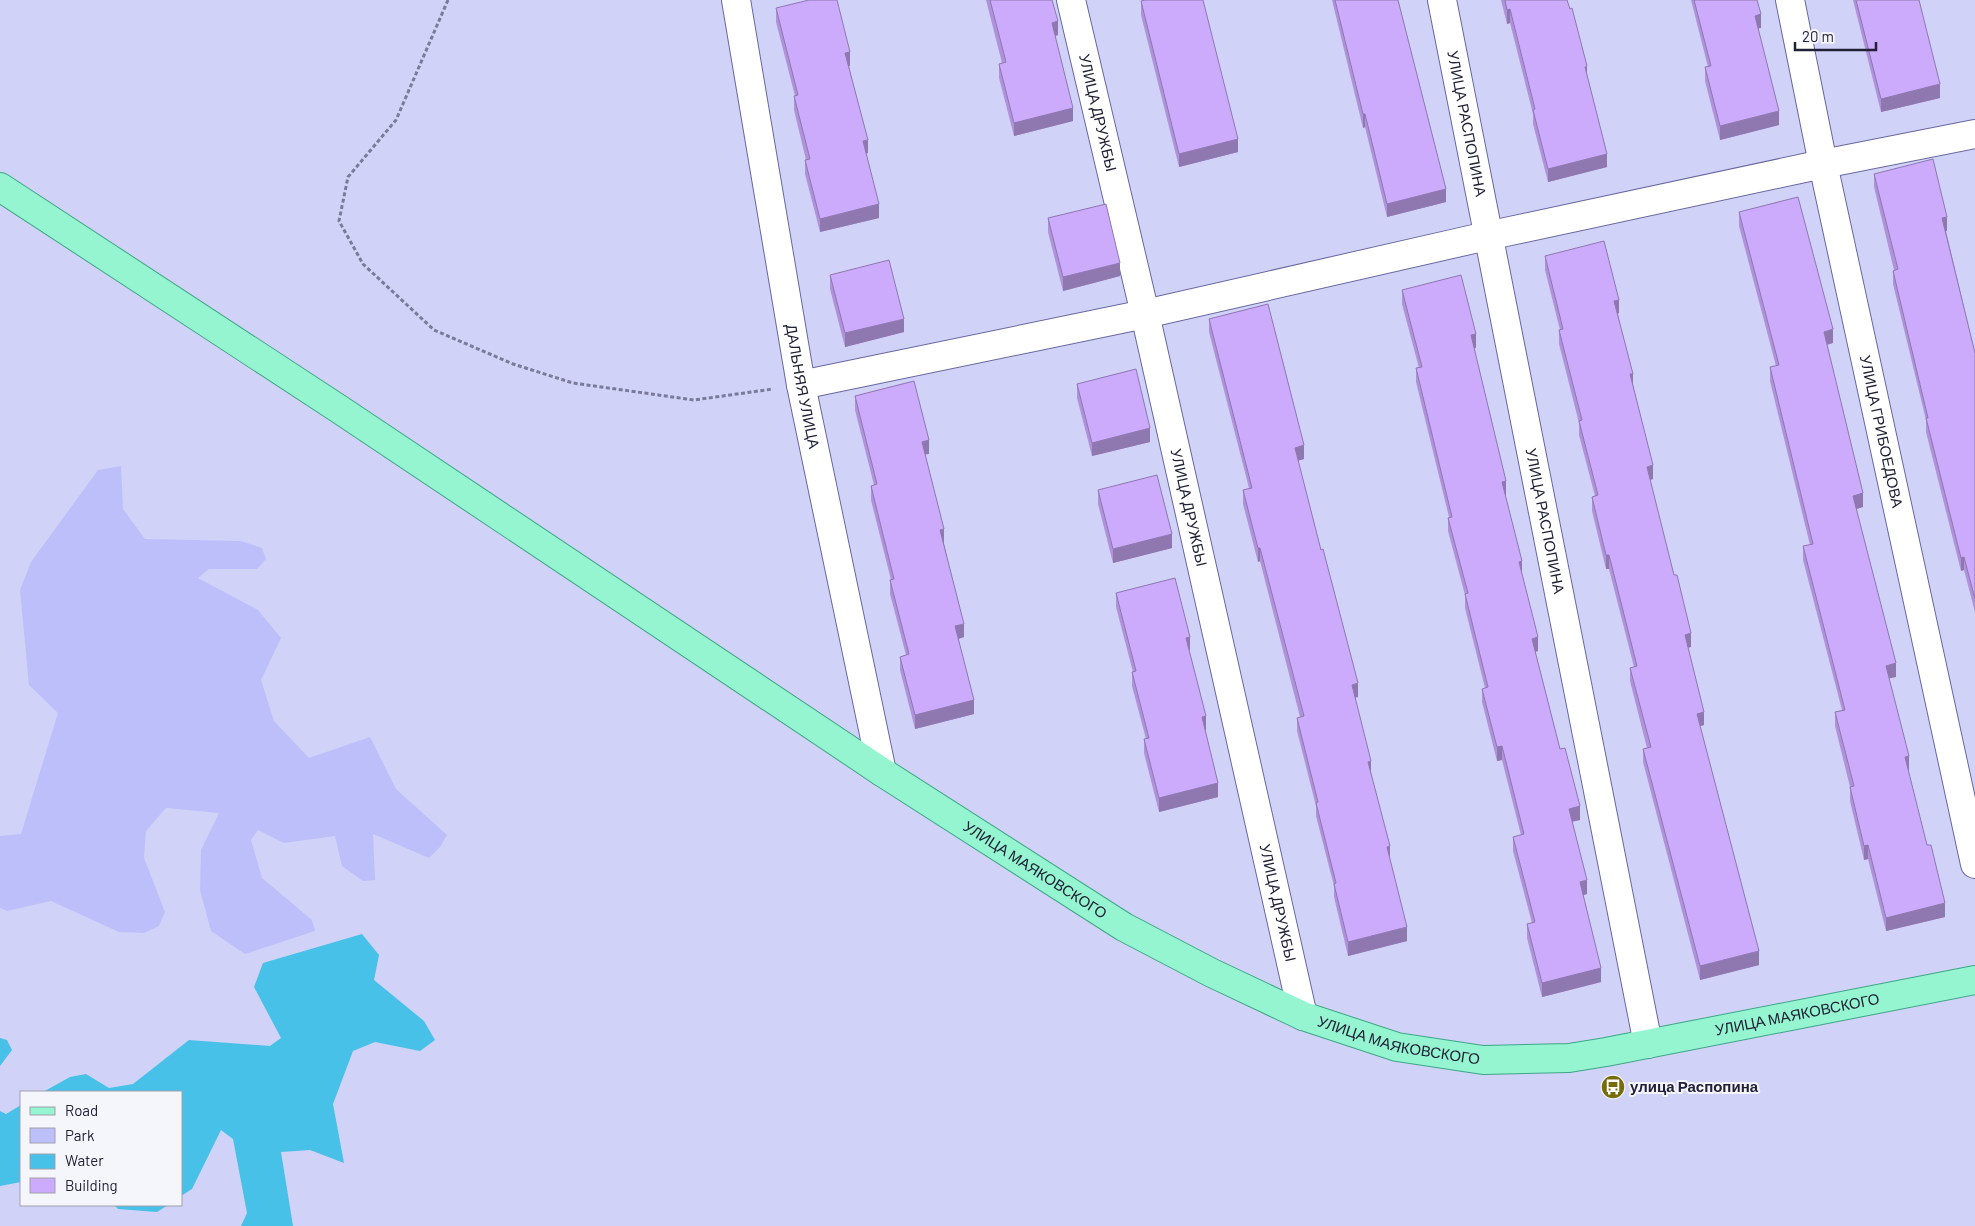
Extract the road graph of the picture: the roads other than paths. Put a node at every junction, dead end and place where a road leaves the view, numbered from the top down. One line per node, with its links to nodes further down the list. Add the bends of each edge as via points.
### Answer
1 (736, 0): 10 (street, ДАЛЬНЯЯ УЛИЦА)
2 (1071, 0): 9 (street, УЛИЦА ДРУЖБЫ)
3 (1442, 0): 8 (street, УЛИЦА РАСПОПИНА)
4 (1790, 0): 6 (street, УЛИЦА ГРИБОЕДОВА)
5 (1975, 134): 6 (street)
6 (1823, 164): 8 (street); 12 (street, УЛИЦА ГРИБОЕДОВА)
7 (0, 187): 11 (main road, УЛИЦА МАЯКОВСКОГО)
8 (1487, 236): 9 (street); 15 (street, УЛИЦА РАСПОПИНА)
9 (1145, 314): 10 (street); 14 (street, УЛИЦА ДРУЖБЫ)
10 (801, 385): 11 (street, ДАЛЬНЯЯ УЛИЦА)
11 (882, 772): 14 (main road, УЛИЦА МАЯКОВСКОГО, via 1124,927 1212,974)
12 (1975, 864)
13 (1975, 980): 15 (main road, УЛИЦА МАЯКОВСКОГО)
14 (1303, 1016): 15 (main road, УЛИЦА МАЯКОВСКОГО, via 1397,1047 1483,1060 1569,1058)
15 (1648, 1044)

